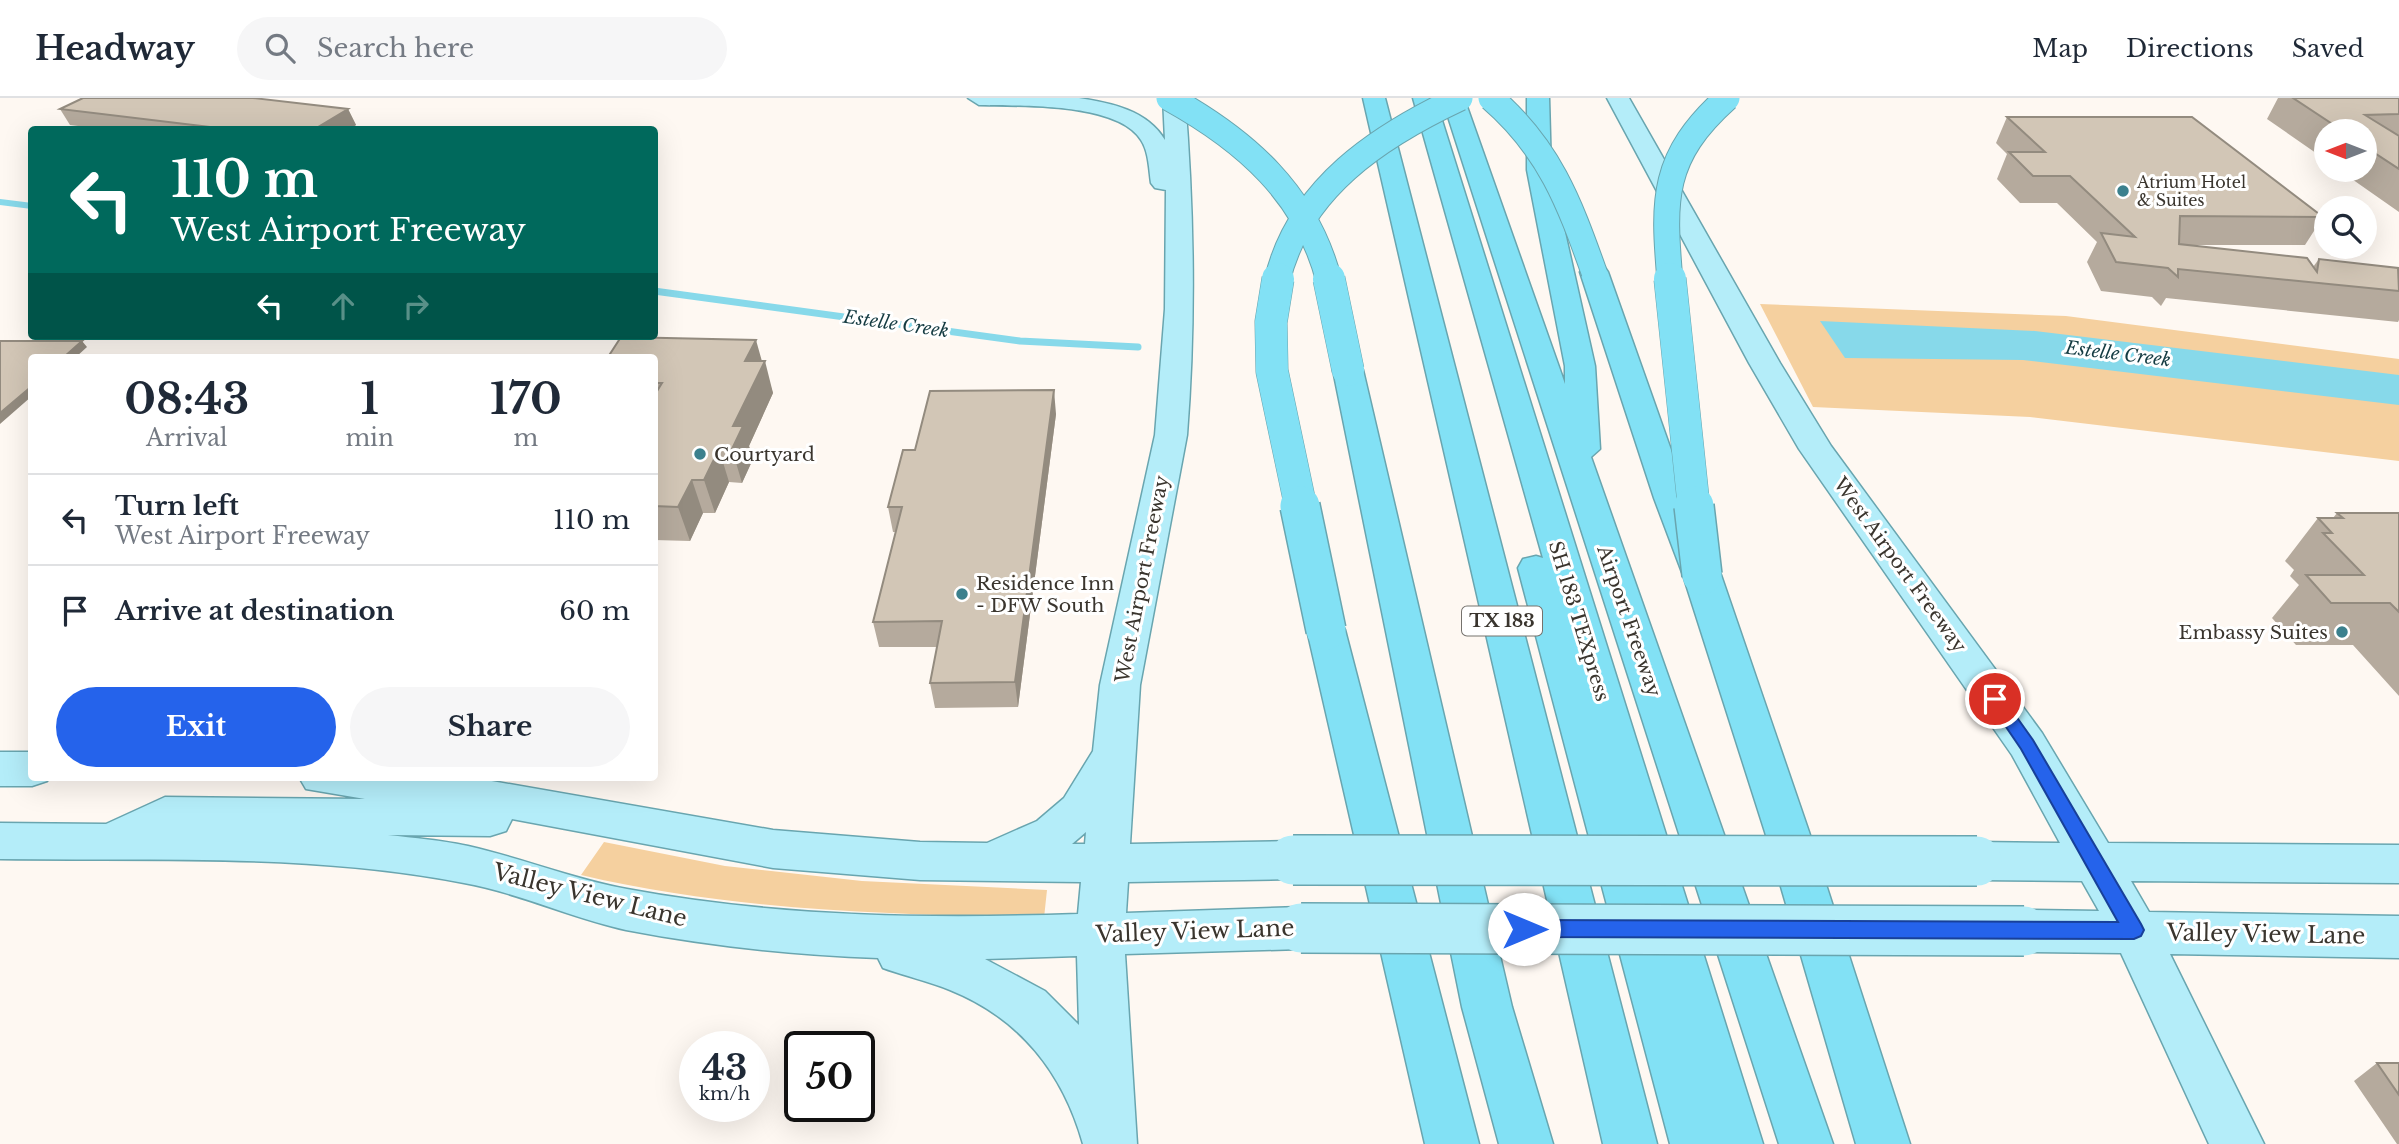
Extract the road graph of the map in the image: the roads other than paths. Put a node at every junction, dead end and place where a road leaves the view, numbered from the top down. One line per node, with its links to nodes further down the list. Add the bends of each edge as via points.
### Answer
1 (979, 98): 12 (main road)
2 (1100, 98): 12 (main road)
3 (1374, 98): 35 (highway, TX 183)
4 (1403, 98): 36 (highway, SH 183 TEXpress)
5 (1424, 98): 37 (highway, SH 183 TEXpress)
6 (1453, 98): 15 (highway, Airport Freeway)
7 (1460, 98): 33 (highway, bridge, via 1386,135 1335,177 1311,204 1290,238 1278,270 1268,339 1326,630)
8 (1491, 98): 16 (highway, bridge, via 1542,148 1565,191)
9 (1538, 98): 15 (highway, via 1539,170 1580,366)
10 (1618, 98): 26 (main road, West Airport Freeway, via 1784,398 2027,744)
11 (1727, 98): 16 (highway, bridge, via 1708,115 1679,156 1669,182 1666,218 1678,378)
12 (1071, 103): 14 (main road, via 1124,117 1145,129 1156,146)
13 (1175, 103): 14 (main road, West Airport Freeway); 34 (highway, bridge, via 1234,139 1270,172 1295,203 1318,244 1487,1007)
14 (1178, 239): 17 (main road, West Airport Freeway, via 1171,435 1126,645)
15 (1586, 493): 38 (highway, Airport Freeway)
16 (1702, 575): 39 (highway)
17 (1116, 731): 24 (main road, via 1100,781 1070,822 1022,851); 25 (main road, West Airport Freeway)
18 (0, 769): 19 (main road)
19 (28, 769)
20 (356, 781): 21 (main road, via 462,793)
21 (611, 819): 23 (main road, via 165,815); 24 (main road, via 773,849)
22 (0, 841): 23 (main road, Valley View Lane)
23 (110, 842): 29 (main road, Valley View Lane, via 344,848 466,864 624,909)
24 (962, 862): 25 (main road)
25 (1105, 863): 26 (main road, bridge); 30 (main road, West Airport Freeway)
26 (2096, 863): 27 (main road); 28 (main road, West Airport Freeway)
27 (2399, 864)
28 (2134, 930): 30 (main road, Valley View Lane, bridge, via 1301,928); 31 (main road, Valley View Lane); 40 (main road, West Airport Freeway)
29 (830, 935): 30 (main road, Valley View Lane, via 945,939); 32 (main road, via 953,966 995,985 1037,1013 1065,1043)
30 (1100, 935): 32 (main road, West Airport Freeway)
31 (2399, 937)
32 (1109, 1144)
33 (1452, 1144)
34 (1526, 1144)
35 (1630, 1144)
36 (1698, 1144)
37 (1737, 1144)
38 (1806, 1144)
39 (1883, 1144)
40 (2237, 1144)

